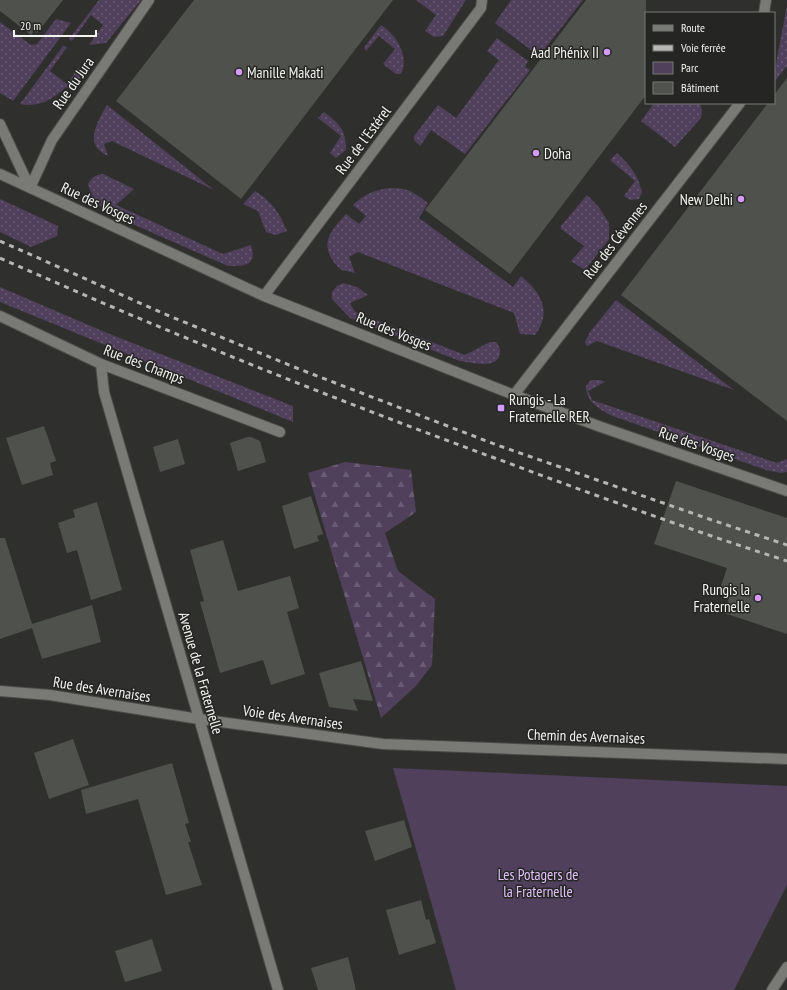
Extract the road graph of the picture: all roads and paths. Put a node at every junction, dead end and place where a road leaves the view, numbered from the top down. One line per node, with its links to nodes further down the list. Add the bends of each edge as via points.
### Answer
1 (149, 0): 8 (street, Rue du Jura, via 52,140)
2 (482, 0): 9 (street, Rue de l'Estérel, via 481,8)
3 (766, 0): 4 (street)
4 (764, 12)
5 (739, 104): 12 (street, Rue des Cévennes)
6 (0, 124): 8 (street)
7 (0, 174): 8 (street, Rue des Vosges)
8 (30, 188): 9 (street, Rue des Vosges)
9 (264, 296): 12 (street, Rue des Vosges)
10 (0, 316): 11 (street, Rue des Champs)
11 (101, 364): 13 (street, Rue des Champs); 16 (street, Avenue de la Fraternelle, via 104,392)
12 (514, 395): 14 (street, Rue des Vosges)
13 (280, 432)
14 (787, 491)
15 (0, 691): 16 (street, Rue des Avernaises, via 50,695)
16 (199, 719): 17 (street, Voie des Avernaises); 20 (street, Avenue de la Fraternelle)
17 (384, 744): 18 (street, Chemin des Avernaises)
18 (787, 759)
19 (787, 967): 21 (street)
20 (278, 990)
21 (772, 990)

